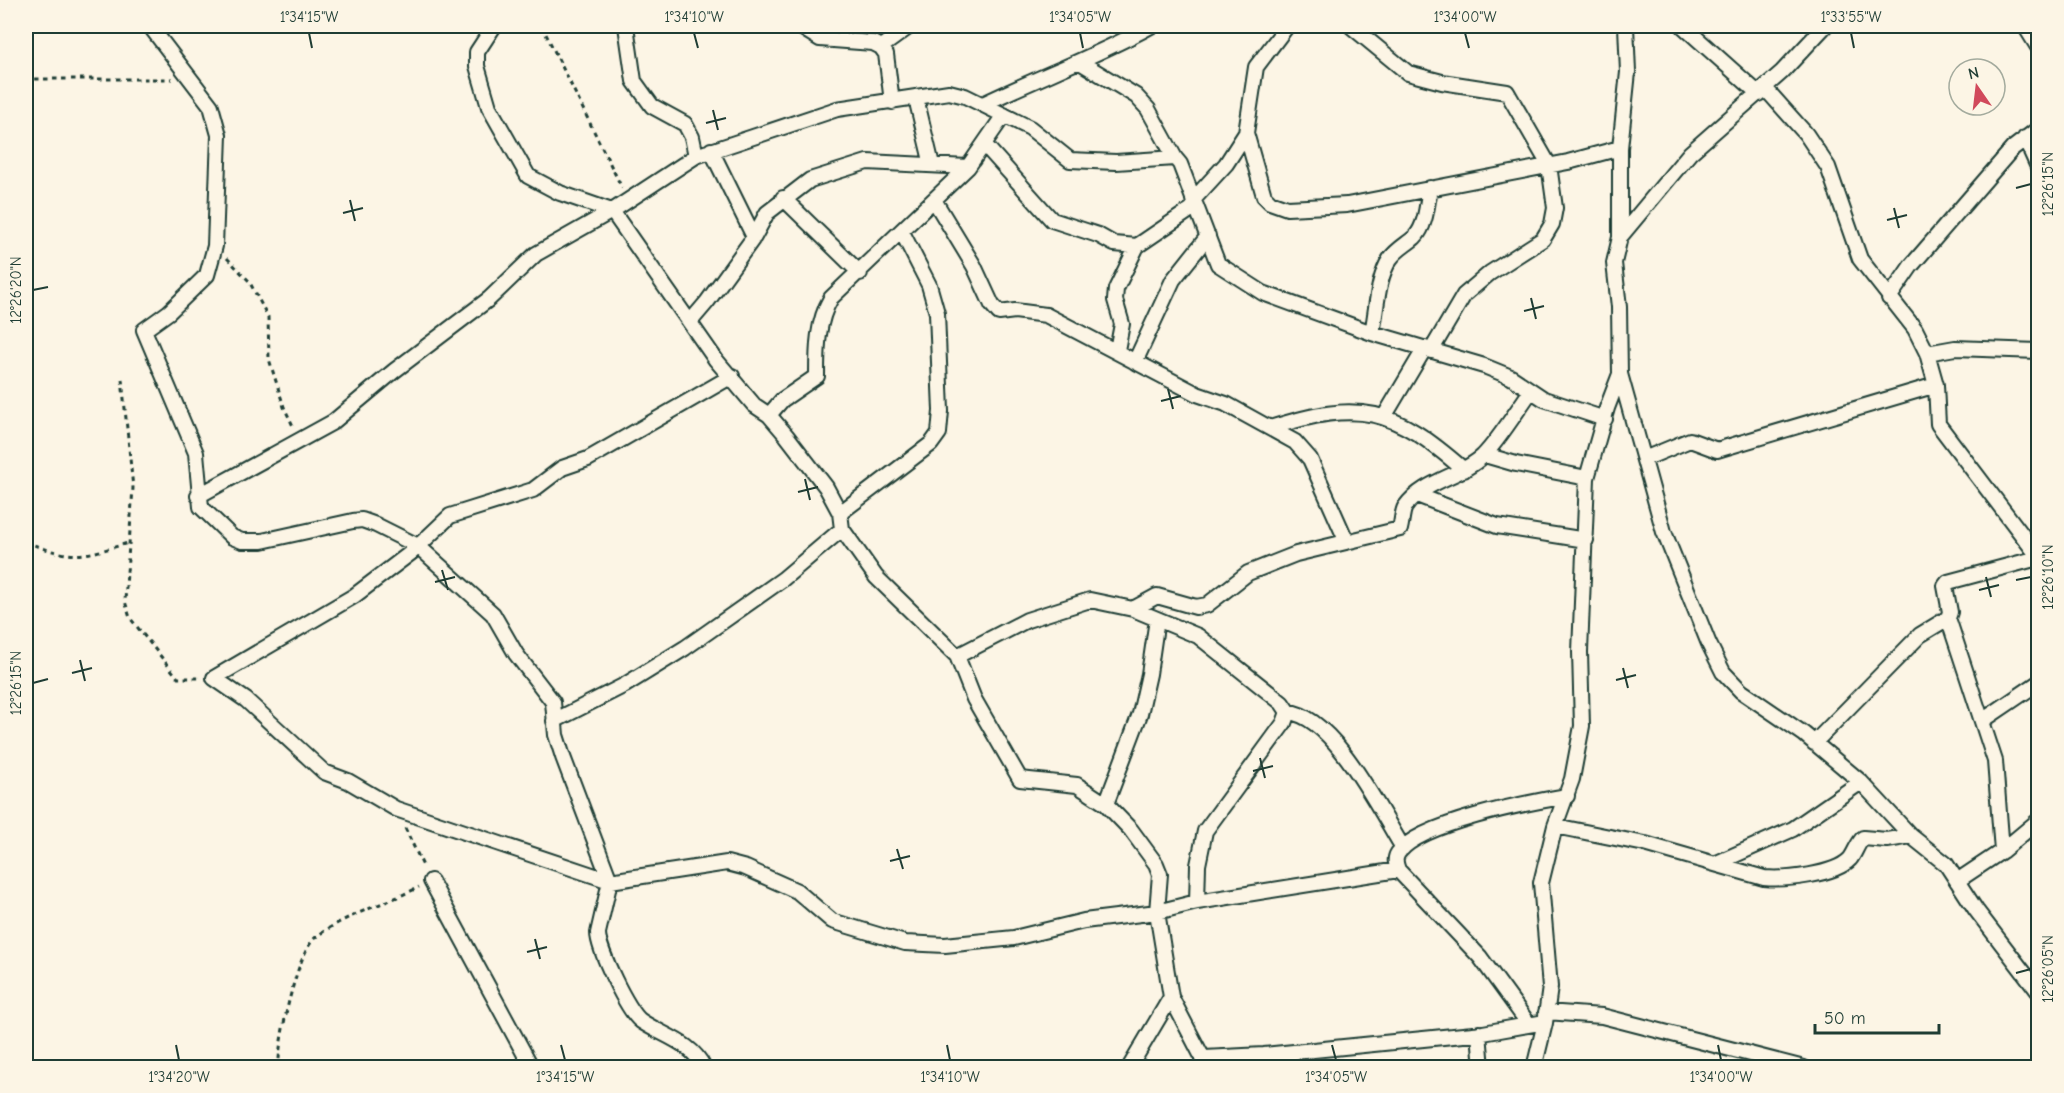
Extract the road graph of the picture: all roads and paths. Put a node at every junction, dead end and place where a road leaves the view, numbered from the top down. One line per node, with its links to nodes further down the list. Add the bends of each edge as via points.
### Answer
1 (150, 26): 19 (street)
2 (494, 26): 42 (street, via 477,52 477,66 489,107 528,176 560,193)
3 (542, 26): 39 (path)
4 (626, 26): 31 (street, via 634,81 652,106 685,124)
5 (800, 26): 15 (street, via 820,39)
6 (910, 26): 15 (street)
7 (1151, 26): 14 (street)
8 (1287, 26): 26 (street, via 1256,67)
9 (1352, 26): 34 (street, via 1408,73 1507,92)
10 (1626, 26): 29 (street, via 1628,72)
11 (1683, 26): 20 (street)
12 (1825, 26): 20 (street)
13 (2025, 26): 16 (street)
14 (1135, 29): 17 (street)
15 (881, 47): 22 (street, via 886,54)
16 (2038, 47)
17 (1080, 62): 23 (street); 32 (street, via 1136,96 1148,109)
18 (26, 79): 19 (path)
19 (191, 79): 47 (street, via 211,106 219,135)
20 (1762, 91): 46 (street, via 1690,153); 50 (street, via 1806,134 1828,167 1860,259)
21 (916, 98): 22 (street); 23 (street, via 949,92); 33 (street)
22 (892, 102): 30 (street, via 837,109)
23 (983, 104): 24 (street)
24 (1004, 115): 28 (street); 32 (street, via 1030,128 1070,160)
25 (2038, 129): 27 (street)
26 (1246, 133): 37 (street, via 1264,196 1279,206 1347,205); 41 (street)
27 (2025, 138): 36 (street); 50 (street, via 1925,250)
28 (984, 144): 35 (street); 48 (street, via 1052,220 1114,244)
29 (1620, 148): 34 (street); 46 (street)
30 (711, 150): 31 (street); 45 (street)
31 (696, 156): 39 (street)
32 (1174, 158): 41 (street, via 1180,164)
33 (932, 165): 35 (street); 38 (street, via 867,162 810,180)
34 (1549, 165): 37 (street); 53 (street, via 1555,208 1544,239 1490,273 1464,295)
35 (968, 167): 40 (street)
36 (2038, 168)
37 (1430, 188): 52 (street, via 1421,229 1389,261)
38 (783, 198): 45 (street, via 767,213); 49 (street)
39 (627, 200): 42 (street)
40 (934, 200): 43 (street); 54 (street, via 999,313 1047,315)
41 (1194, 203): 44 (street); 48 (street)
42 (612, 211): 51 (street); 67 (street, via 536,254 489,299 333,422)
43 (902, 232): 49 (street); 74 (street, via 938,312 939,433 931,444)
44 (1208, 236): 52 (street, via 1218,264 1263,293); 57 (street, via 1173,280)
45 (754, 237): 51 (street)
46 (1620, 237): 58 (street, via 1614,263)
47 (215, 246): 67 (path, via 249,281 267,317 269,359 284,407); 73 (street, via 207,275 144,330 196,453)
48 (1137, 246): 54 (street, via 1116,289 1122,324)
49 (860, 273): 63 (street, via 831,298 823,312 817,376 782,400)
50 (1889, 297): 56 (street)
51 (690, 322): 59 (street)
52 (1372, 333): 53 (street)
53 (1428, 349): 62 (street, via 1511,377); 64 (street)
54 (1117, 350): 57 (street)
55 (2038, 351): 56 (street, via 1955,348)
56 (1927, 352): 61 (street)
57 (1135, 362): 66 (street)
58 (1620, 374): 65 (street); 69 (street)
59 (732, 376): 63 (street, via 754,405); 80 (street, via 588,459 562,468 533,490 459,511)
60 (122, 379): 79 (path, via 133,488)
61 (1936, 385): 69 (street, via 1717,450 1690,440); 81 (street, via 1938,424)
62 (1531, 391): 65 (street); 68 (street)
63 (769, 415): 74 (street, via 826,487)
64 (1384, 417): 66 (street, via 1340,411); 70 (street, via 1428,439)
65 (1605, 419): 71 (street)
66 (1270, 428): 76 (street, via 1295,442 1310,459)
67 (300, 439): 73 (street)
68 (1485, 454): 70 (street); 71 (street)
69 (1644, 459): 91 (street, via 1664,532 1723,672 1741,691)
70 (1464, 470): 72 (street)
71 (1587, 478): 77 (street)
72 (1417, 495): 76 (street, via 1404,508 1400,529); 77 (street, via 1497,526)
73 (198, 496): 80 (street, via 201,507 232,537 242,541 262,541 362,520)
74 (840, 513): 75 (street)
75 (842, 529): 85 (street, via 876,578); 89 (street, via 783,579 685,648 625,685)
76 (1346, 540): 82 (street, via 1248,573 1207,605 1196,607 1157,596)
77 (1586, 540): 93 (street, via 1580,652 1582,726)
78 (26, 542): 79 (path, via 60,556 91,554)
79 (128, 543): 86 (path, via 125,601 130,618 178,678)
80 (418, 546): 86 (street, via 354,596); 89 (street, via 493,615 516,654 553,702)
81 (2038, 557): 83 (street, via 1948,582)
82 (1133, 609): 84 (street); 85 (street, via 1090,600 1027,620)
83 (1948, 618): 90 (street); 91 (street, via 1920,635)
84 (1157, 619): 88 (street, via 1198,636 1282,703); 94 (street, via 1140,714)
85 (957, 656): 94 (street, via 974,699 1020,779 1077,785)
86 (214, 678): 95 (street, via 246,700 324,772)
87 (2038, 683): 90 (street)
88 (1288, 712): 99 (street, via 1299,713 1325,730); 106 (street, via 1284,723 1205,831 1198,865)
89 (554, 721): 103 (street, via 563,757)
90 (1982, 721): 100 (street, via 1995,761)
91 (1814, 743): 92 (street)
92 (1861, 782): 98 (street); 101 (street, via 1793,829)
93 (1567, 796): 97 (street); 99 (street, via 1488,811)
94 (1106, 804): 107 (street, via 1156,864 1160,874)
95 (396, 808): 103 (street); 104 (path)
96 (2038, 821): 100 (street)
97 (1555, 826): 101 (street); 110 (street, via 1541,883 1550,987)
98 (1911, 836): 101 (street, via 1863,838 1850,859 1806,877 1764,878); 105 (street, via 1946,864)
99 (1403, 848): 102 (street, via 1395,861)
100 (2002, 851): 105 (street)
101 (1717, 863)
102 (1398, 870): 106 (street); 111 (street, via 1480,957)
103 (610, 880): 107 (street, via 727,863 738,865 797,891 832,921 904,943 945,945 1014,938 1084,921); 116 (street, via 598,933 606,964 638,1019 693,1051)
104 (431, 881): 114 (path, via 313,938 290,990); 115 (street)
105 (1957, 882): 108 (street)
106 (1197, 902): 107 (street)
107 (1157, 912): 109 (street)
108 (2038, 991)
109 (1171, 997): 113 (street); 117 (street)
110 (1546, 1017): 111 (street); 119 (street); 120 (street, via 1602,1016)
111 (1528, 1023): 112 (street)
112 (1479, 1034): 113 (street); 118 (street)
113 (1206, 1063)
114 (279, 1068)
115 (532, 1068)
116 (704, 1068)
117 (1129, 1068)
118 (1482, 1068)
119 (1534, 1068)
120 (1804, 1068)

